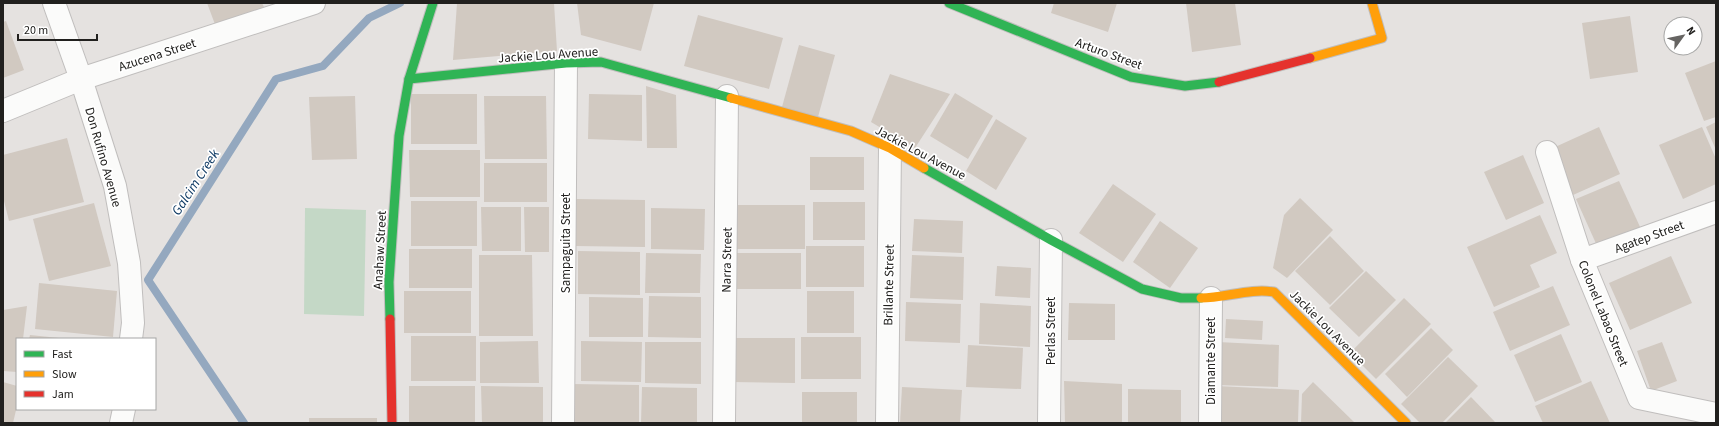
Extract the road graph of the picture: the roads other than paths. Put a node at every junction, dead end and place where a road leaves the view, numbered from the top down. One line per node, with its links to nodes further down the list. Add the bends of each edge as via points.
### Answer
1 (54, 3): 7 (street, Don Rufino Avenue)
2 (314, 3): 7 (street, Azucena Street)
3 (433, 3): 8 (street)
4 (949, 3): 5 (street, Arturo Street, via 1131,77 1185,86 1224,81 1382,38)
5 (1372, 3)
6 (566, 63): 8 (street, Jackie Lou Avenue); 9 (street, Jackie Lou Avenue, via 601,62); 22 (street, Sampaguita Street)
7 (81, 79): 10 (street, Azucena Street); 17 (street, Don Rufino Avenue, via 118,201 129,263 133,323)
8 (409, 79): 21 (street, Anahaw Street, via 399,136 390,282)
9 (727, 96): 11 (street, Jackie Lou Avenue, via 851,131); 23 (street, Narra Street)
10 (3, 111)
11 (890, 148): 14 (street, Jackie Lou Avenue); 24 (street, Brillante Street)
12 (1547, 152): 15 (street, Colonel Labao Street)
13 (1716, 212): 15 (street, Agatep Street)
14 (1051, 240): 16 (street, Jackie Lou Avenue, via 1142,289 1180,298); 25 (street, Perlas Street)
15 (1582, 260): 19 (street, Colonel Labao Street, via 1639,398)
16 (1211, 298): 26 (street, Diamante Street); 27 (street, Jackie Lou Avenue, via 1262,290 1274,292)
17 (131, 338)
18 (124, 410): 20 (street)
19 (1716, 414)
20 (121, 423)
21 (392, 423)
22 (564, 423)
23 (724, 423)
24 (887, 423)
25 (1049, 423)
26 (1210, 423)
27 (1406, 423)

